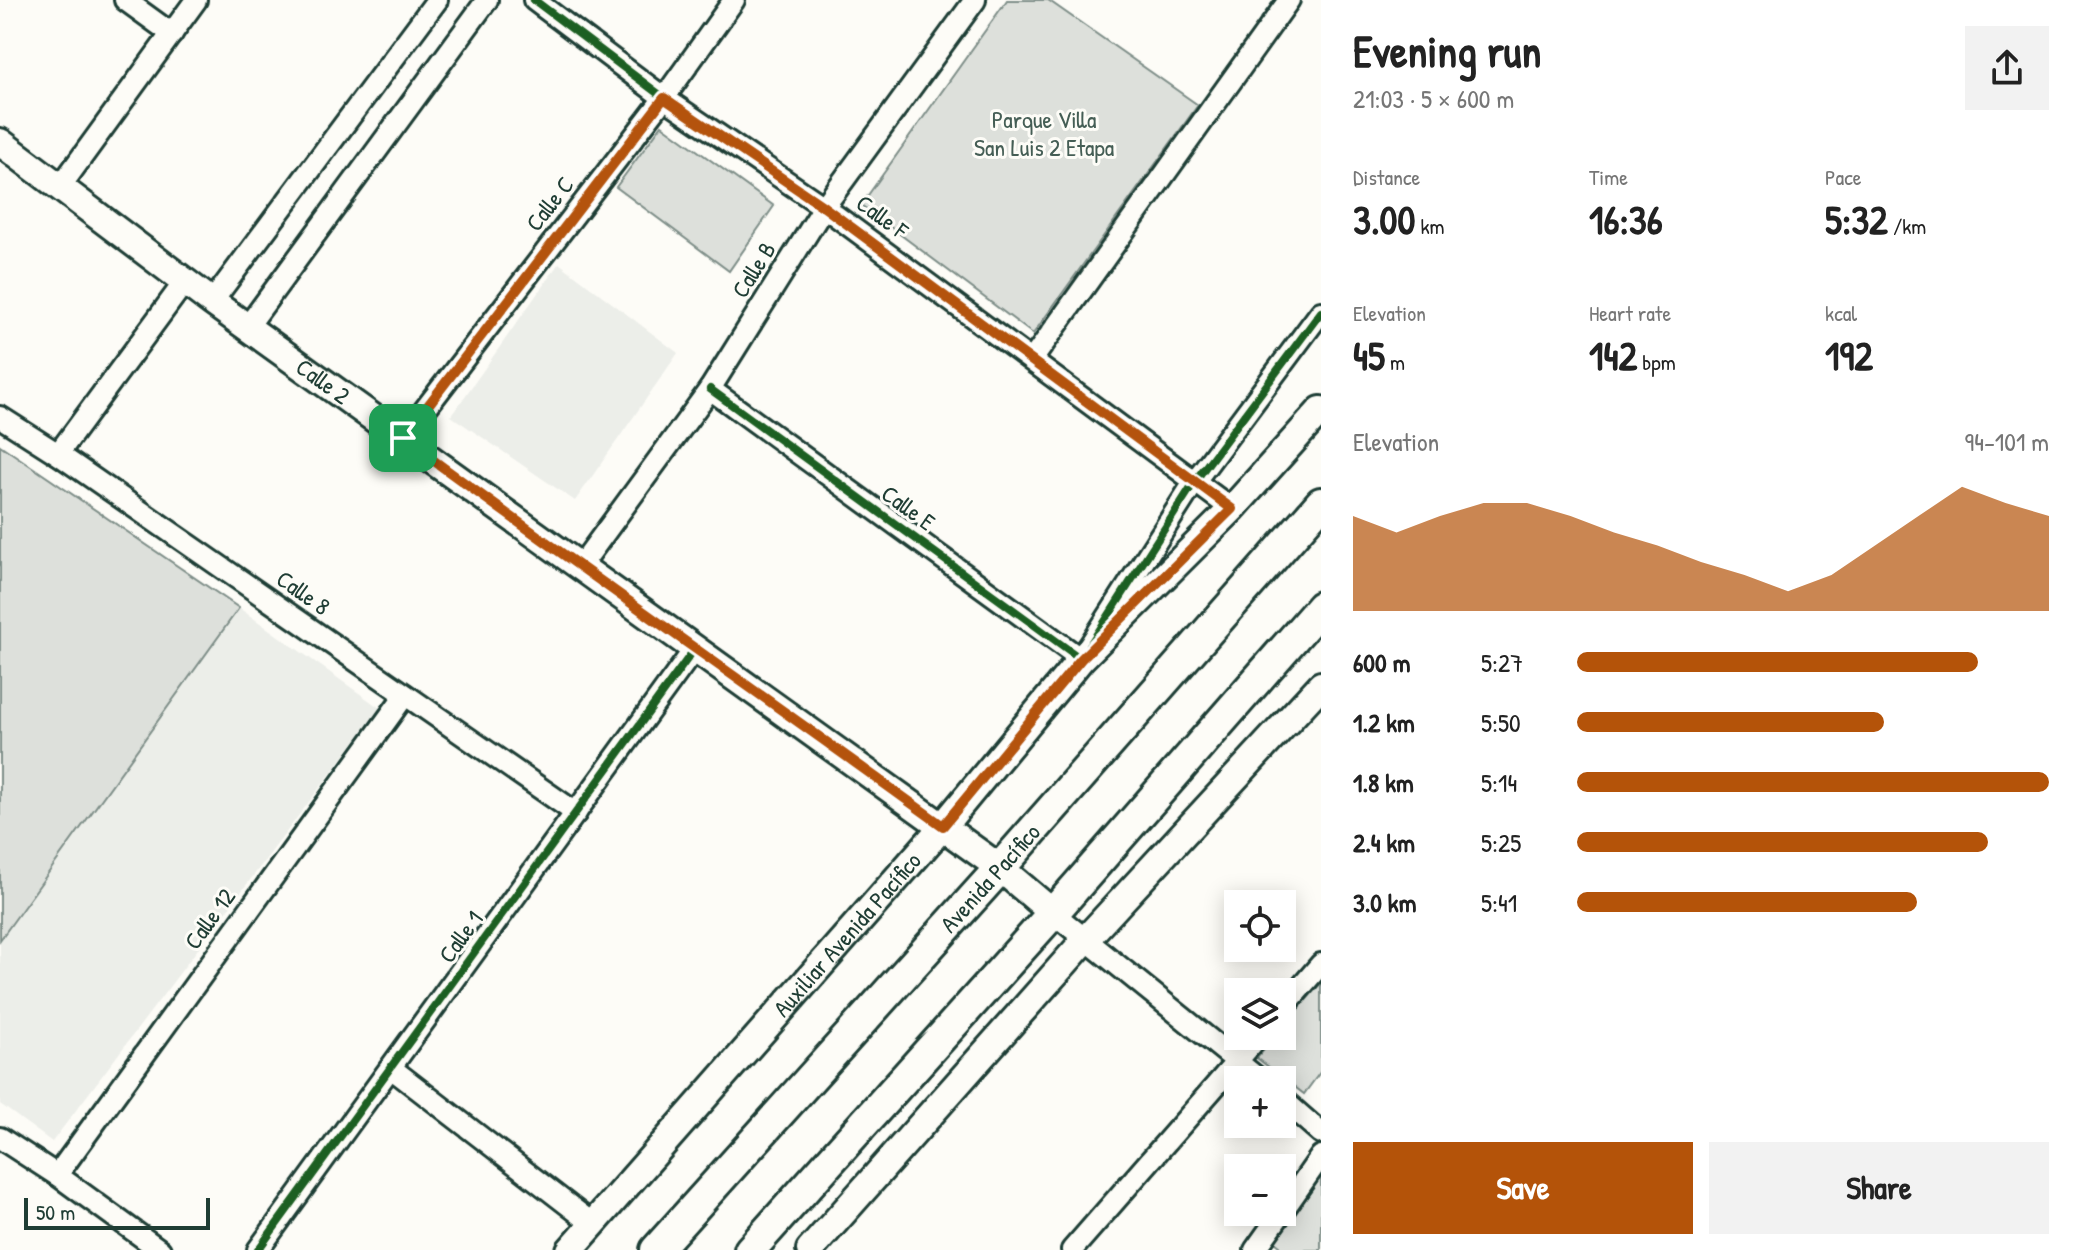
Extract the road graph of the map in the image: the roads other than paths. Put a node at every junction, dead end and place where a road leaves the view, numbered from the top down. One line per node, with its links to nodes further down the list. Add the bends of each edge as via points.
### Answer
1 (125, 0): 9 (street)
2 (196, 0): 9 (street)
3 (437, 0): 15 (street)
4 (487, 0): 17 (street)
5 (534, 0): 10 (street, Calle F)
6 (734, 0): 10 (street, Calle C)
7 (975, 0): 13 (street, Calle B)
8 (1289, 0): 18 (street)
9 (172, 34): 12 (street)
10 (664, 98): 13 (street, Calle F); 22 (street, Calle C)
11 (0, 142): 12 (main road, Calle 2)
12 (60, 187): 14 (main road, Calle 2)
13 (824, 207): 18 (street, Calle F); 19 (street, Calle B)
14 (186, 280): 15 (main road, Calle 2); 23 (street)
15 (212, 302): 17 (main road, Calle 2)
16 (1321, 312): 24 (street)
17 (248, 326): 22 (main road, Calle 2)
18 (1032, 360): 24 (street, Calle F)
19 (710, 389): 27 (street, Calle B); 30 (street, Calle E)
20 (1321, 410): 26 (main road, Auxiliar Avenida Pacífico)
21 (0, 417): 23 (street, Calle 8)
22 (403, 438): 27 (main road, Calle 2)
23 (58, 454): 32 (street, Calle 8)
24 (1195, 481): 26 (street, Calle F); 30 (street)
25 (1321, 503): 35 (main road, Avenida Pacífico)
26 (1232, 509): 30 (main road, Auxiliar Avenida Pacífico)
27 (579, 568): 29 (main road, Calle 2)
28 (1321, 607): 36 (main road)
29 (696, 647): 33 (street, Calle 1); 34 (main road, Calle 2)
30 (1081, 659): 34 (main road, Auxiliar Avenida Pacífico)
31 (1321, 685): 37 (main road)
32 (405, 695): 33 (street, Calle 8); 48 (street, Calle 12)
33 (576, 813): 43 (street, Calle 1)
34 (943, 826): 35 (main road, Calle 2); 50 (main road, Auxiliar Avenida Pacífico)
35 (1000, 868): 36 (main road, Calle 2); 55 (main road, Avenida Pacífico)
36 (1053, 913): 37 (street); 56 (main road)
37 (1086, 939): 41 (street); 57 (main road)
38 (1321, 964): 39 (street)
39 (1296, 993)
40 (1247, 1050): 41 (street)
41 (1238, 1061): 42 (street); 58 (street)
42 (1244, 1066)
43 (391, 1068): 50 (street); 53 (street, Calle 1)
44 (1296, 1111): 45 (street)
45 (1321, 1133)
46 (0, 1138): 48 (street)
47 (1321, 1156): 49 (street)
48 (57, 1175): 52 (street)
49 (1296, 1192)
50 (593, 1224): 54 (main road, Auxiliar Avenida Pacífico)
51 (1272, 1226): 59 (street)
52 (160, 1250)
53 (258, 1250)
54 (570, 1250)
55 (656, 1250)
56 (750, 1250)
57 (810, 1250)
58 (1072, 1250)
59 (1255, 1250)

